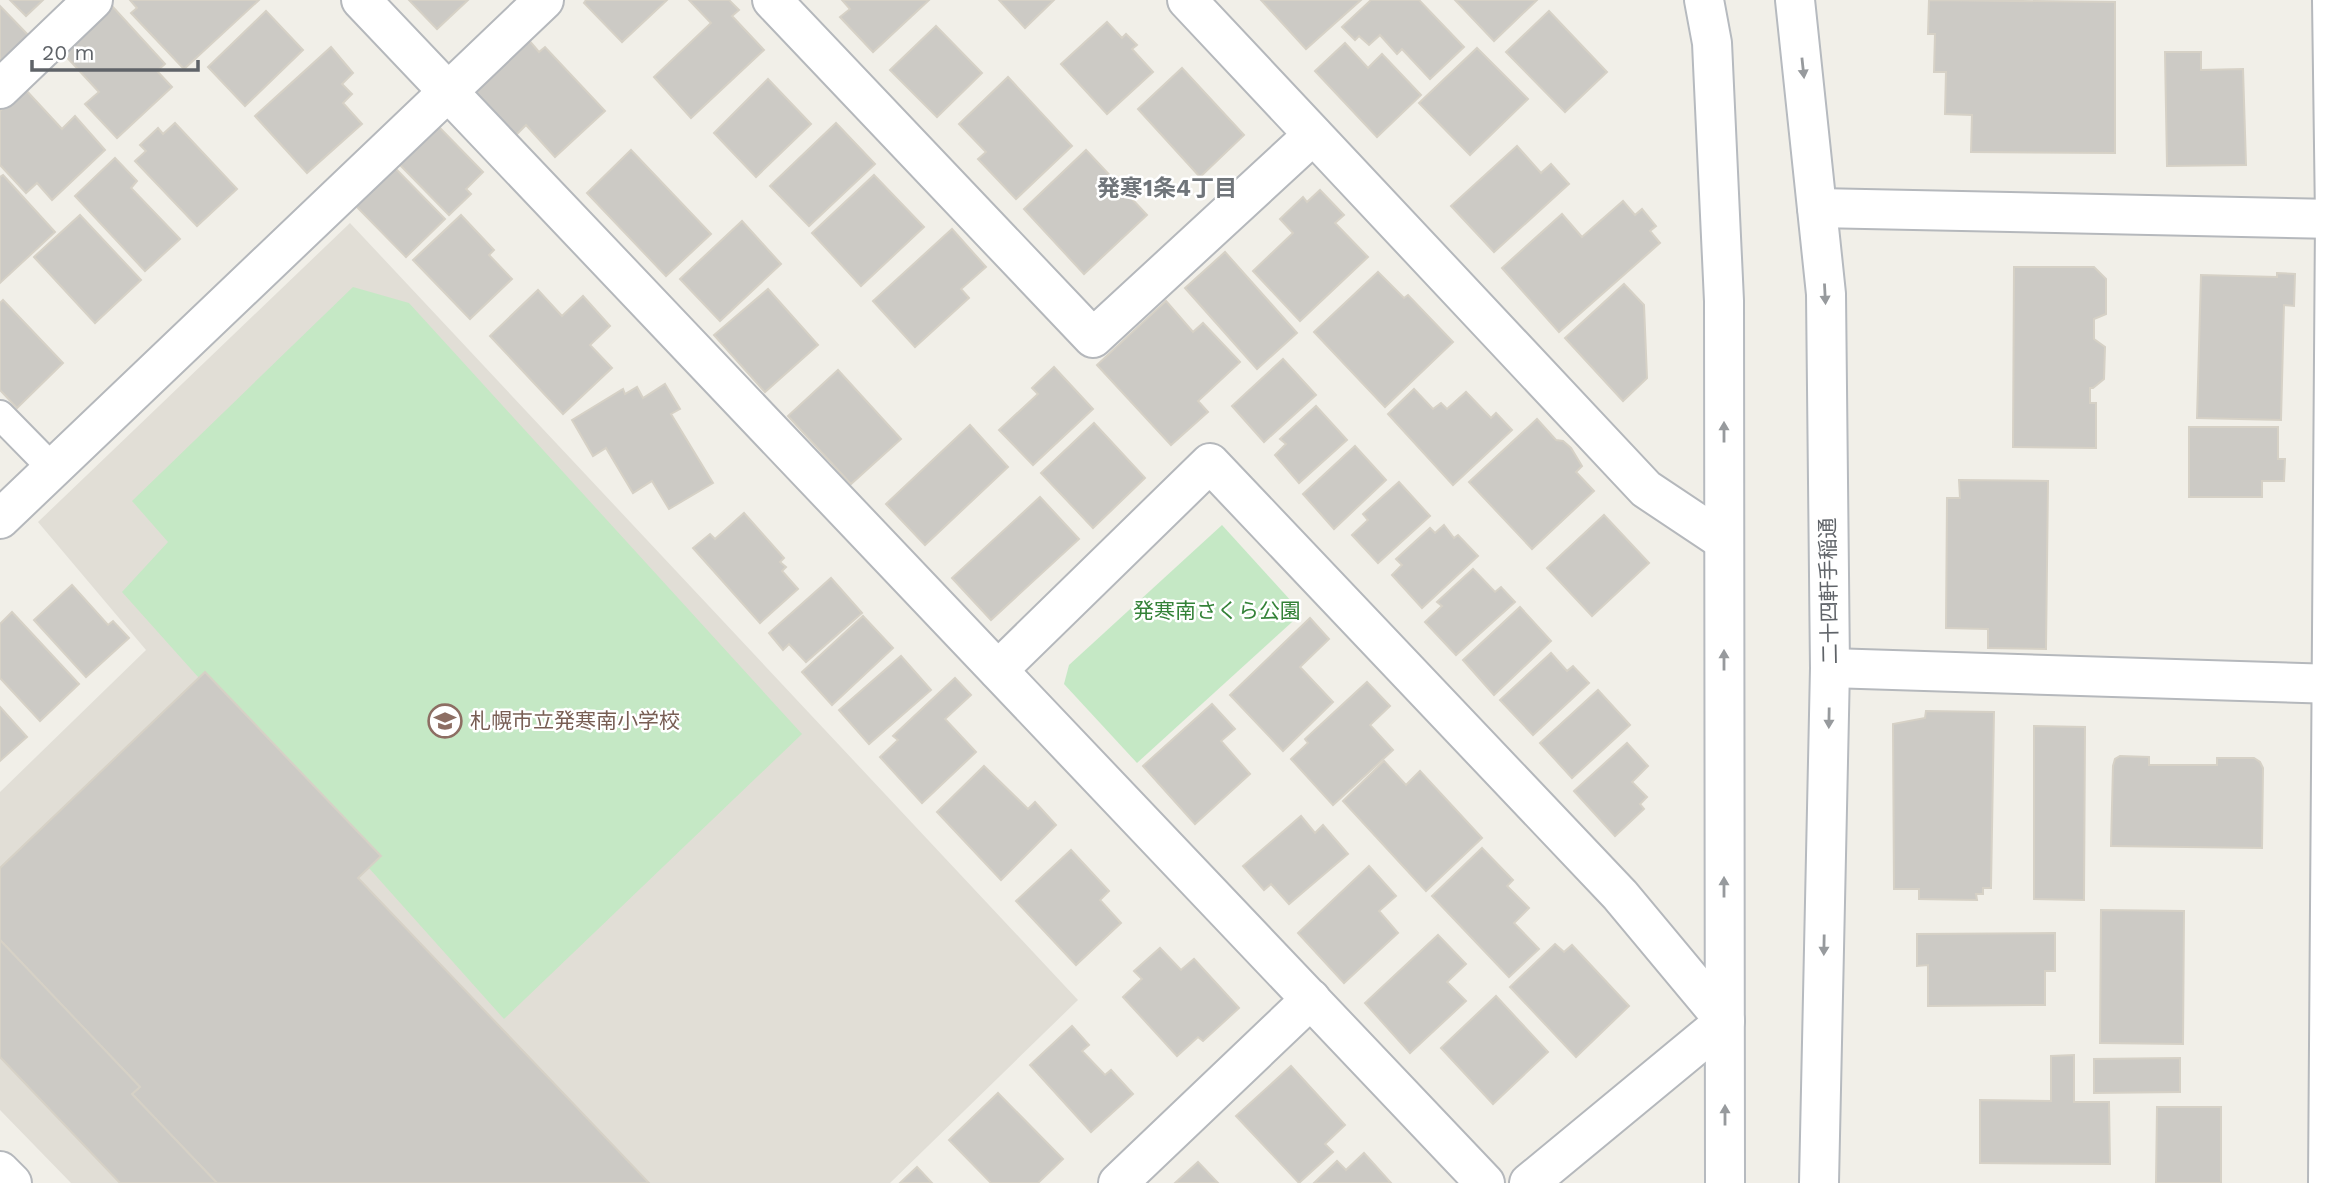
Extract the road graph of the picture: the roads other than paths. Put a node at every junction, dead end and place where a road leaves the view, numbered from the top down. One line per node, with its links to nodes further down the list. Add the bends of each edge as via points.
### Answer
1 (93, 0): 9 (street)
2 (361, 0): 10 (street)
3 (544, 0): 10 (street)
4 (772, 0): 11 (street, via 1093,338)
5 (1186, 0): 11 (street)
6 (1795, 0): 12 (street, 二十四軒手稲通, one-way to 12)
7 (2332, 0): 13 (street)
8 (1699, 9): 17 (street, one-way to 8, via 1724,301 1712,43)
9 (0, 89)
10 (448, 91): 15 (street); 19 (street)
11 (1313, 135): 17 (street, via 1646,489)
12 (1816, 208): 13 (street); 18 (street, 二十四軒手稲通, one-way to 18, via 1826,294)
13 (2335, 219): 20 (street)
14 (0, 415): 15 (lane)
15 (53, 469): 16 (street)
16 (0, 519)
17 (1724, 541): 22 (street, one-way to 17)
18 (1830, 668): 20 (street); 30 (street, 二十四軒手稲通, one-way to 30)
19 (998, 670): 21 (street); 22 (street, via 1210,463 1620,895)
20 (2333, 684): 23 (street)
21 (1311, 999): 26 (street); 27 (street)
22 (1725, 1021): 28 (street); 29 (street, one-way to 22)
23 (2332, 1079): 31 (street)
24 (0, 1171): 25 (street)
25 (12, 1183)
26 (1118, 1183)
27 (1485, 1183)
28 (1529, 1183)
29 (1725, 1183)
30 (1819, 1183)
31 (2328, 1183)

